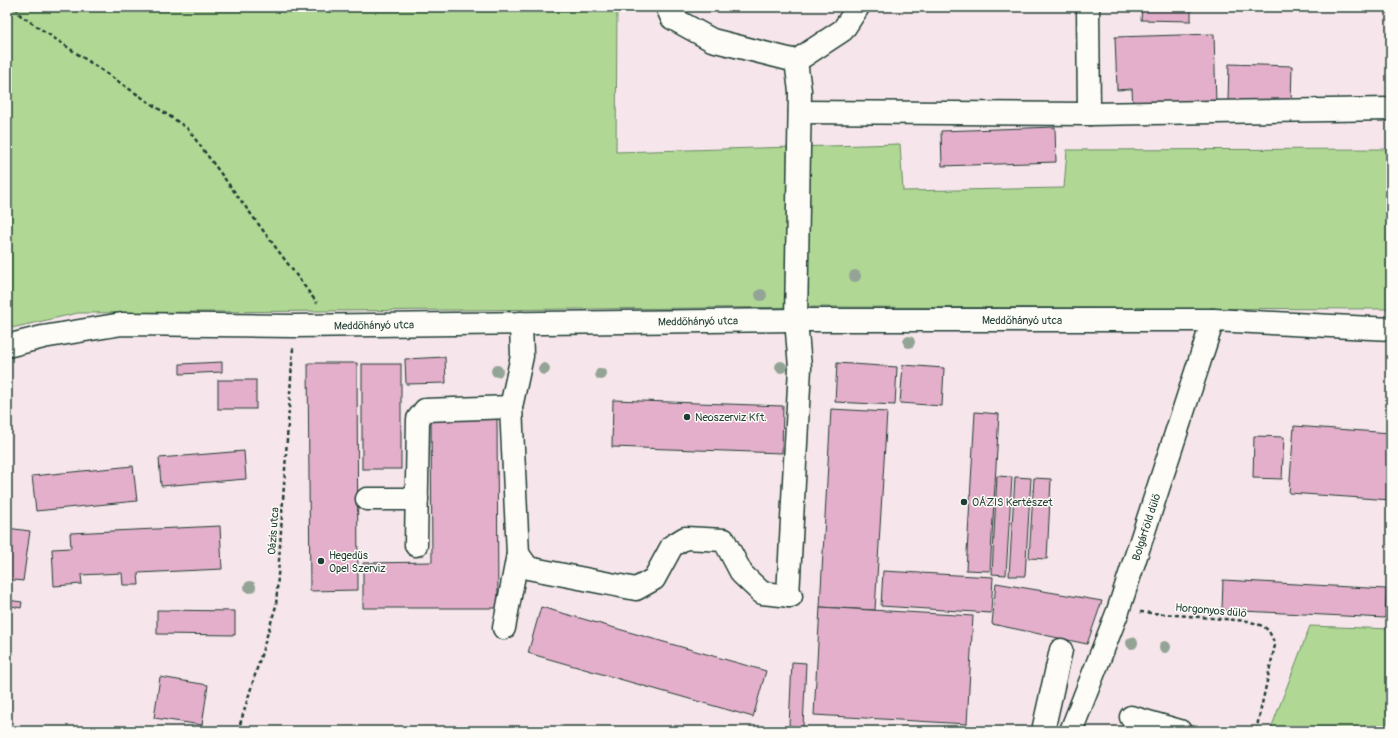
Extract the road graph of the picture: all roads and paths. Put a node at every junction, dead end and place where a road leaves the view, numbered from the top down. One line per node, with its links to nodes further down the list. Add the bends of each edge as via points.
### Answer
1 (16, 7): 12 (path, via 20,15 187,128)
2 (667, 7): 5 (street, via 672,18 712,40)
3 (858, 7): 5 (street, via 843,30)
4 (1088, 7): 8 (street)
5 (796, 61): 7 (street)
6 (1391, 109): 8 (street)
7 (800, 112): 8 (street); 9 (street)
8 (1089, 114)
9 (796, 320): 10 (street, Meddőhányó utca); 11 (street, Meddőhányó utca); 20 (street, via 800,367 789,596 762,593 742,574 724,540 685,538 672,546 654,579 636,589 528,568)
10 (1213, 320): 14 (street, Meddőhányó utca); 21 (street, Bolgárföld dűlő)
11 (521, 323): 12 (street, Meddőhányó utca); 16 (street, via 522,356)
12 (334, 325): 13 (street, Meddőhányó utca)
13 (294, 326): 15 (street, Meddőhányó utca, via 122,324 43,337); 25 (path, Oázis utca, via 276,606)
14 (1391, 329)
15 (7, 346)
16 (511, 407): 17 (street, via 425,410 418,419); 20 (street)
17 (417, 499): 18 (street); 19 (street)
18 (367, 500)
19 (416, 545)
20 (518, 554): 22 (street)
21 (1118, 610): 27 (street, Bolgárföld dűlő); 29 (path, Horgonyos dűlő, via 1248,621 1264,626 1270,632 1275,645)
22 (504, 628)
23 (1061, 650): 26 (street)
24 (1130, 717): 28 (street)
25 (238, 731)
26 (1043, 731)
27 (1071, 731)
28 (1180, 731)
29 (1256, 731)

